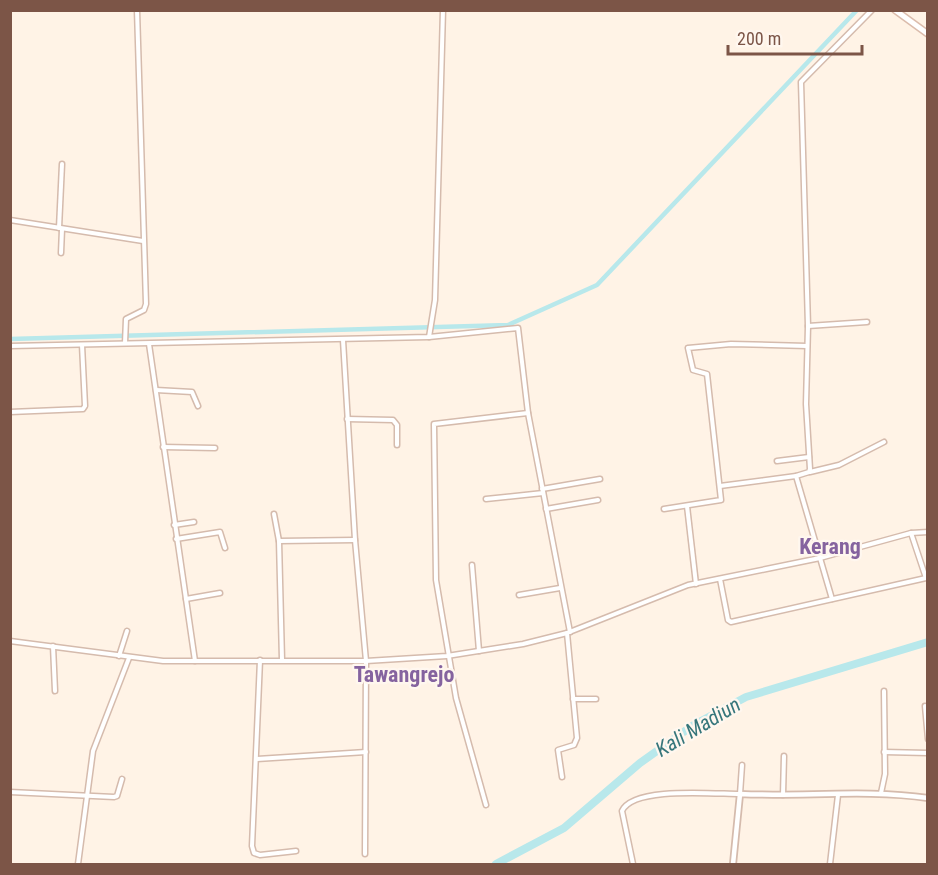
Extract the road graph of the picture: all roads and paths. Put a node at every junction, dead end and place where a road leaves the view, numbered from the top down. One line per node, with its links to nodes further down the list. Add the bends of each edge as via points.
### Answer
1 (137, 10): 9 (street)
2 (443, 10): 13 (street, via 435,300)
3 (872, 10): 12 (street, via 801,82)
4 (896, 10): 5 (main road)
5 (927, 34)
6 (62, 164): 8 (street)
7 (10, 220): 8 (street)
8 (60, 228): 9 (street); 10 (street)
9 (143, 242): 15 (street, via 146,307 126,319)
10 (61, 253)
11 (867, 322): 12 (street)
12 (808, 326): 19 (street)
13 (429, 335): 14 (street); 23 (street, via 518,328)
14 (343, 340): 16 (street); 24 (street)
15 (125, 342): 16 (street); 17 (street)
16 (150, 344): 20 (street)
17 (82, 345): 18 (street); 22 (street, via 83,409)
18 (10, 346)
19 (807, 346): 29 (street); 34 (street, via 731,344 688,348 693,370 707,374)
20 (156, 390): 21 (street, via 192,392); 27 (street)
21 (198, 406)
22 (10, 412)
23 (528, 413): 35 (street); 66 (street, via 434,424 435,580)
24 (347, 419): 26 (street, via 393,420 397,425); 47 (street)
25 (884, 442): 31 (street, via 839,465)
26 (397, 445)
27 (163, 447): 28 (street); 43 (street)
28 (214, 448)
29 (809, 457): 30 (street); 31 (street)
30 (777, 461)
31 (809, 472): 32 (street)
32 (796, 476): 34 (street); 50 (street)
33 (600, 479): 35 (street)
34 (720, 486): 38 (street, via 720,502)
35 (542, 491): 36 (street); 39 (street)
36 (486, 499)
37 (598, 500): 39 (street)
38 (687, 506): 40 (street); 54 (street)
39 (546, 509): 55 (street)
40 (664, 509)
41 (274, 514): 48 (street)
42 (194, 522): 43 (street)
43 (174, 525): 46 (street)
44 (927, 532): 45 (street)
45 (911, 533): 50 (street); 53 (street)
46 (176, 539): 49 (street, via 220,532); 58 (street)
47 (355, 540): 48 (street); 71 (street)
48 (279, 541): 69 (street)
49 (225, 548)
50 (820, 558): 52 (street); 59 (street)
51 (472, 566): 64 (street)
52 (720, 579): 54 (street); 59 (street, via 729,622)
53 (927, 580): 59 (street)
54 (696, 584): 61 (street)
55 (560, 588): 57 (street); 61 (street)
56 (220, 593): 58 (street)
57 (519, 594)
58 (186, 599): 70 (street)
59 (832, 599)
60 (127, 631): 65 (street)
61 (568, 632): 64 (street); 74 (street)
62 (10, 641): 63 (street)
63 (53, 646): 65 (street); 72 (street)
64 (479, 651): 66 (street)
65 (119, 656): 67 (street)
66 (447, 656): 71 (street); 93 (street)
67 (129, 658): 70 (street); 90 (street, via 98,733)
68 (260, 660): 69 (street); 70 (street); 82 (street)
69 (282, 660): 71 (street)
70 (195, 661)
71 (366, 661): 78 (street)
72 (55, 691)
73 (884, 691): 79 (street)
74 (573, 699): 75 (street); 84 (street, via 576,741 558,750)
75 (596, 699)
76 (925, 706): 77 (street)
77 (927, 739)
78 (366, 752): 82 (street); 95 (street)
79 (884, 752): 80 (street); 87 (street)
80 (927, 753)
81 (784, 756): 91 (street)
82 (257, 759): 94 (street, via 253,850 260,855)
83 (742, 765): 88 (street)
84 (562, 777)
85 (122, 779): 90 (street, via 116,797)
86 (10, 792): 90 (street)
87 (881, 793): 89 (street); 92 (street)
88 (740, 794): 91 (street); 97 (street, via 635,798 621,811); 98 (street)
89 (838, 795): 91 (street); 99 (street)
90 (85, 796): 96 (street)
91 (783, 796)
92 (927, 798)
93 (486, 805)
94 (296, 851)
95 (365, 854)
96 (78, 864)
97 (633, 864)
98 (733, 864)
99 (830, 864)

